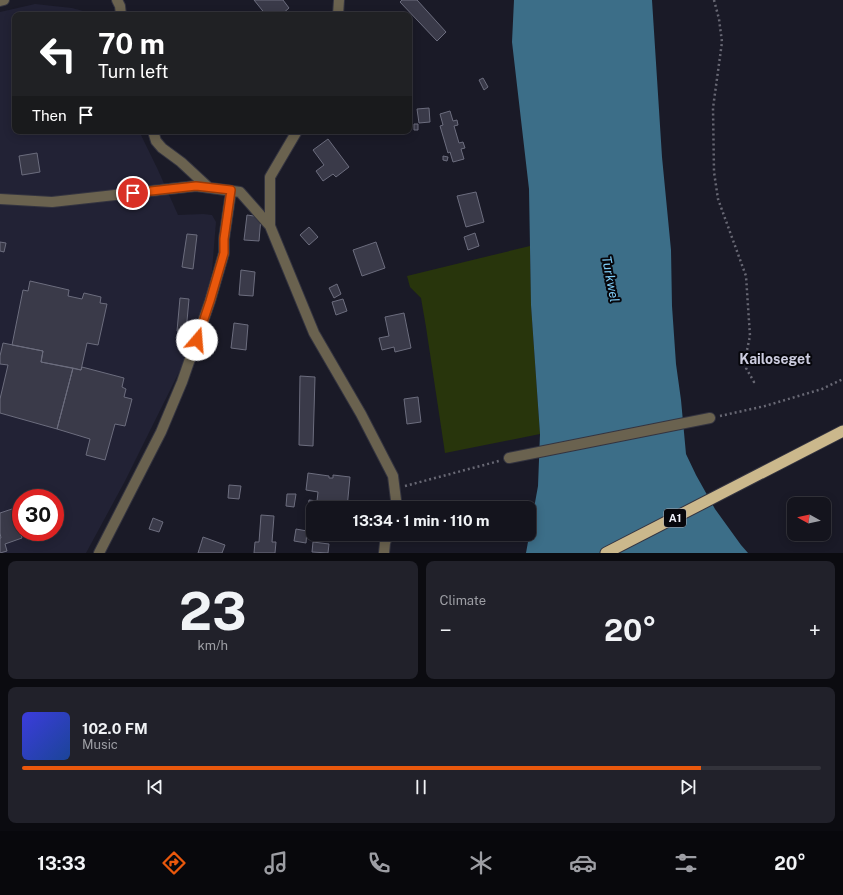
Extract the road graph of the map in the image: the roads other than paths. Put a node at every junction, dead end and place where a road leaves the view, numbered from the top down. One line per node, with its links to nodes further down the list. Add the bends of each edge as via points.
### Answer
1 (4, 0): 4 (street)
2 (118, 0): 5 (street)
3 (339, 0): 6 (street)
4 (0, 1)
5 (121, 12)
6 (338, 12)
7 (154, 134): 9 (street, via 162,148)
8 (295, 134): 12 (street, via 270,177)
9 (208, 187): 10 (street); 11 (street, via 196,186 52,202)
10 (231, 190): 12 (street, via 240,192); 18 (street, via 224,253 182,382 161,432)
11 (0, 199)
12 (270, 226): 16 (street, via 314,333 393,476)
13 (710, 418): 15 (street)
14 (843, 431): 20 (highway, A1)
15 (509, 458)
16 (396, 501)
17 (386, 541): 19 (street)
18 (99, 553)
19 (384, 553)
20 (606, 553)

